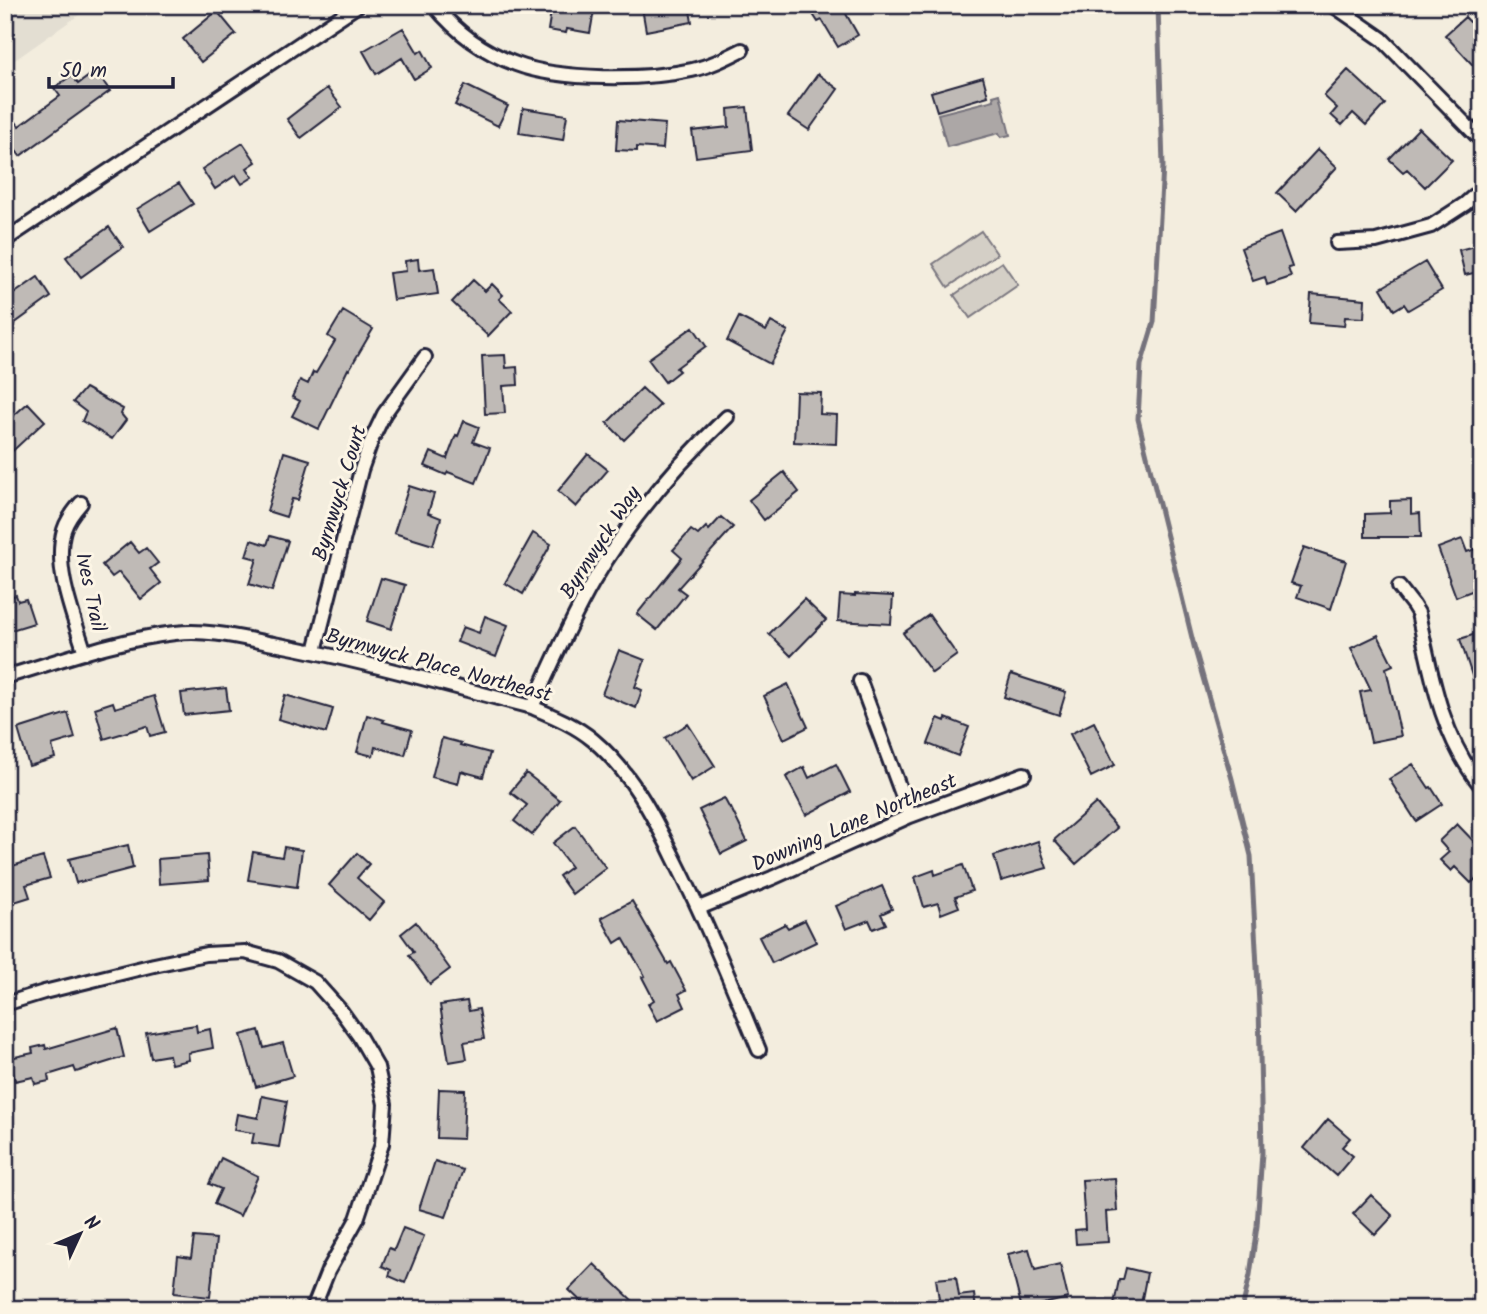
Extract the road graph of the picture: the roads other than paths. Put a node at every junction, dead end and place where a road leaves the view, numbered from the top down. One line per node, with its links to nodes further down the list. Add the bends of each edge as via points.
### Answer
1 (358, 5): 7 (street)
2 (434, 5): 4 (street, via 463,35 494,55 551,73 654,76 694,70)
3 (1333, 5): 5 (street, via 1382,39)
4 (742, 50)
5 (1482, 141)
6 (1482, 189): 8 (street, via 1431,226 1376,241)
7 (5, 240)
8 (1337, 243)
9 (425, 357): 13 (street, Byrnwyck Court, via 372,439)
10 (727, 417): 17 (street, Byrnwyck Way, via 692,450 628,527 570,623)
11 (81, 503): 14 (street, Ives Trail, via 65,528 61,558)
12 (1399, 587): 19 (street, via 1418,613 1434,690 1450,737)
13 (315, 652): 14 (street, Byrnwyck Place Northeast, via 205,632 176,632); 17 (street, Byrnwyck Place Northeast)
14 (85, 653): 15 (street, Byrnwyck Place Northeast)
15 (5, 677)
16 (860, 681): 20 (street)
17 (532, 706): 21 (street, Byrnwyck Place Northeast, via 593,740 635,786)
18 (1024, 774): 20 (street, Downing Lane Northeast)
19 (1482, 787)
20 (910, 816): 21 (street, Downing Lane Northeast)
21 (699, 908): 23 (street, Byrnwyck Place Northeast)
22 (5, 1004): 25 (street, via 206,954 245,952 278,961 315,982 341,1011 377,1067 385,1104 382,1144 357,1219)
23 (759, 1050)
24 (1482, 1292): 26 (street)
25 (313, 1309)
26 (1478, 1309)

